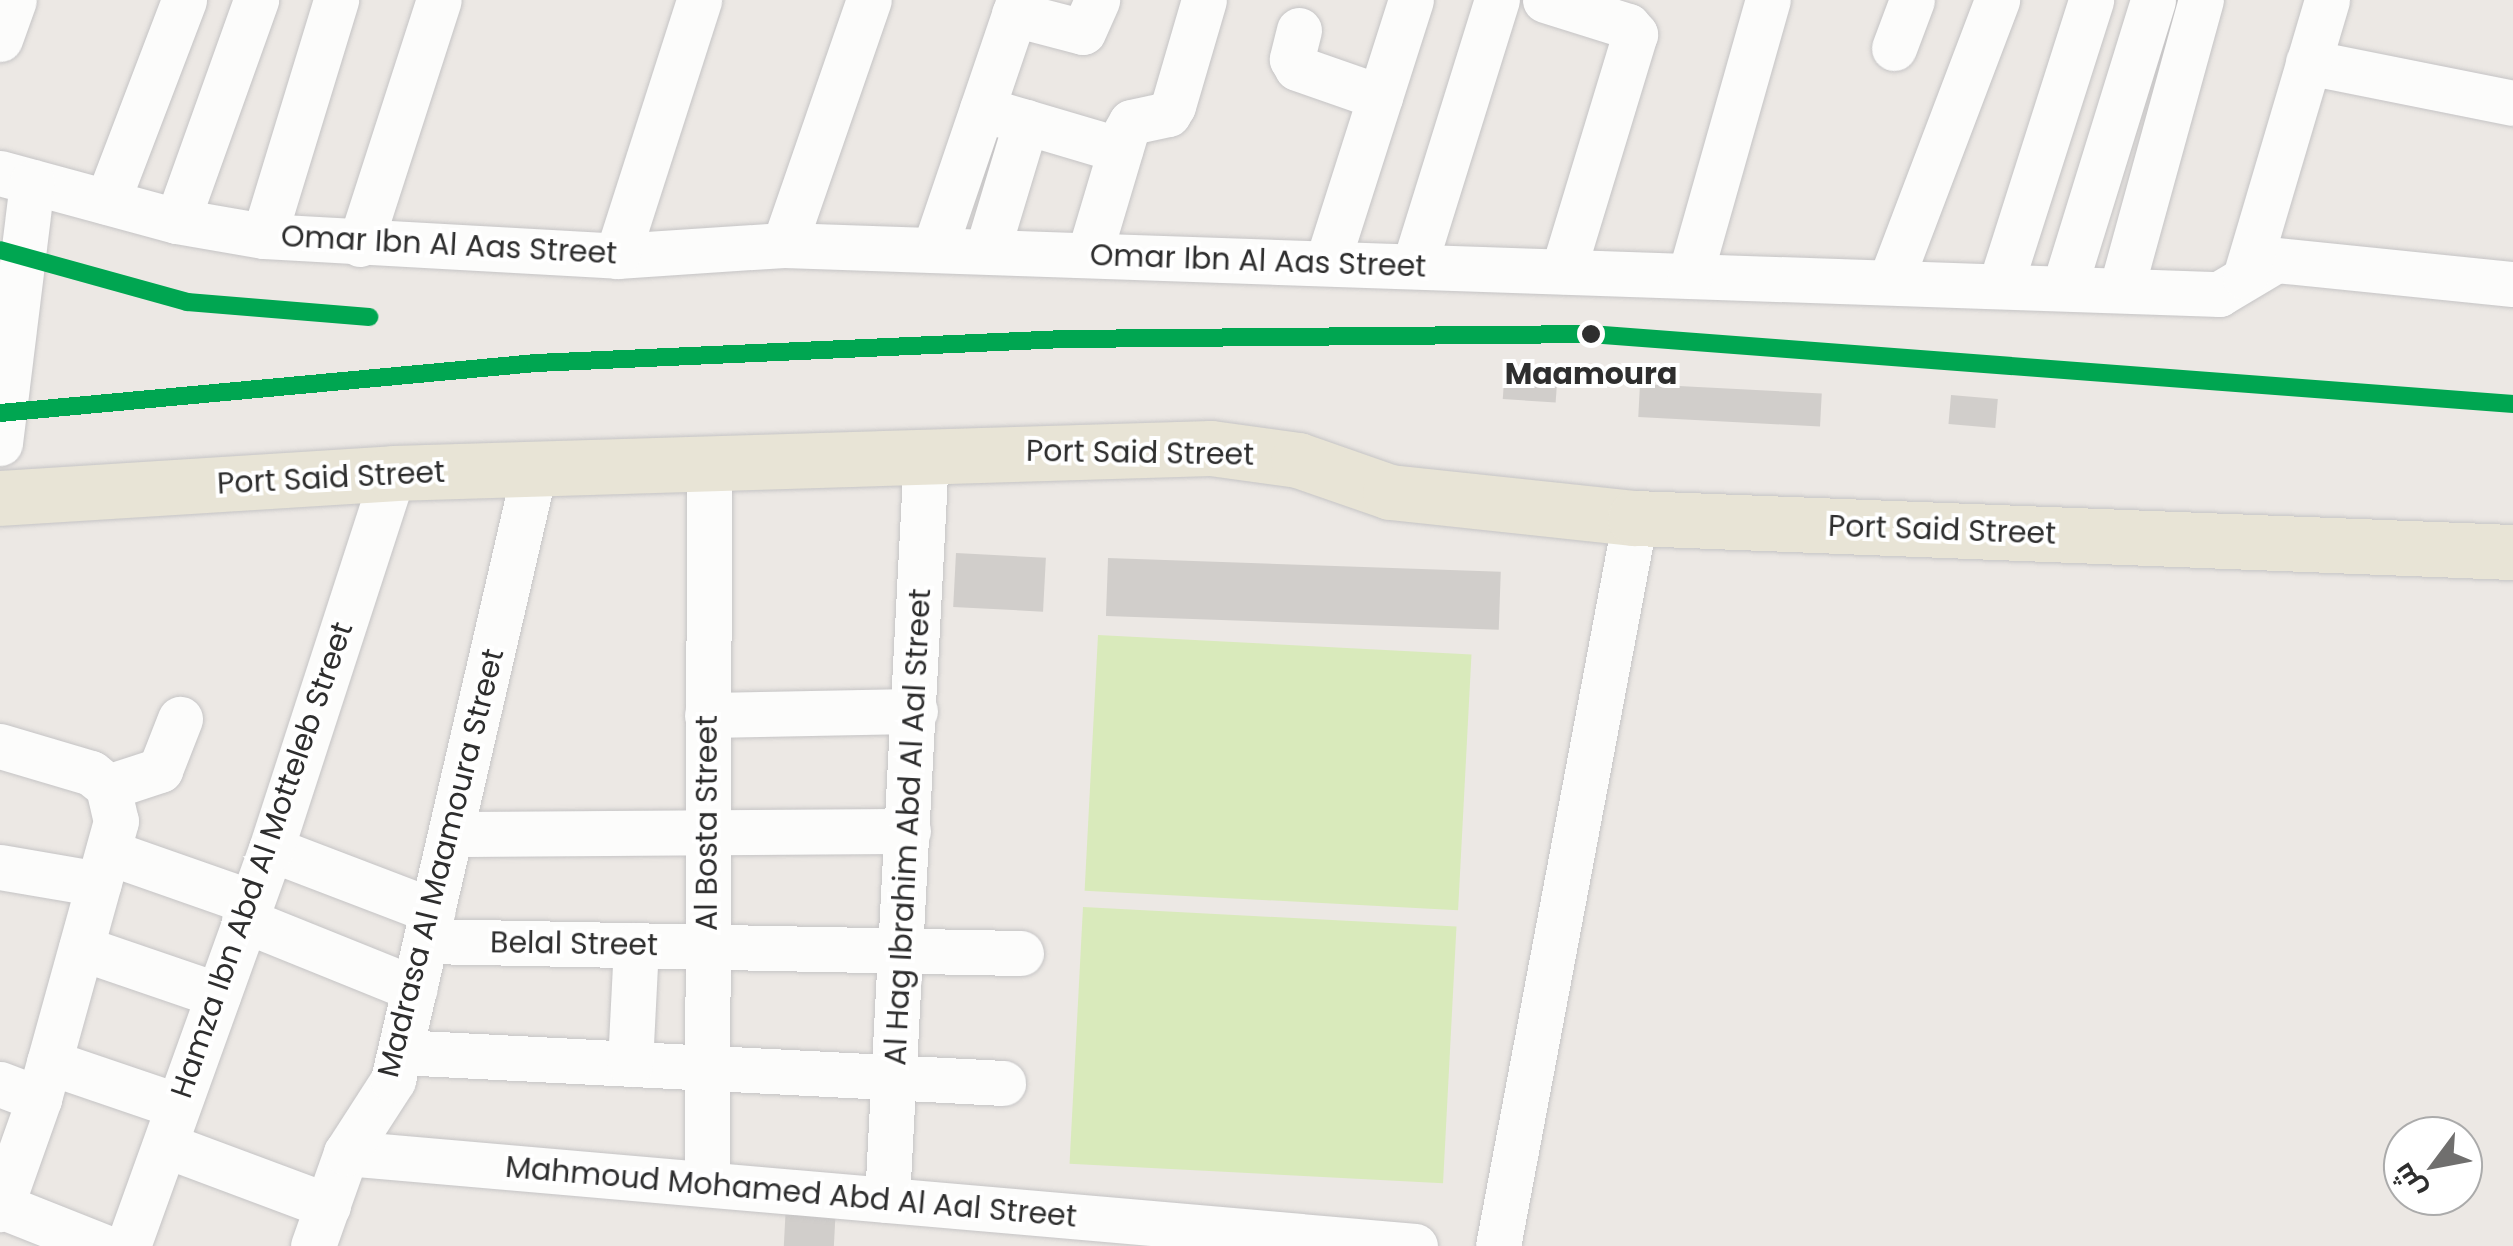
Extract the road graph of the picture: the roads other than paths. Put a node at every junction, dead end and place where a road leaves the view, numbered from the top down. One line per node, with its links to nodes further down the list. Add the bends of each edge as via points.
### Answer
1 (14, 0): 22 (street)
2 (184, 0): 31 (street)
3 (256, 0): 32 (street)
4 (336, 0): 33 (street)
5 (438, 0): 34 (street)
6 (699, 0): 39 (street)
7 (869, 0): 35 (street)
8 (1097, 0): 20 (street, via 1082,32)
9 (1204, 0): 29 (street, via 1168,114 1131,122)
10 (1411, 0): 25 (street)
11 (1497, 0): 41 (street)
12 (1545, 0): 42 (street, via 1628,26 1635,34)
13 (1768, 0): 43 (street)
14 (1912, 0): 23 (street)
15 (1997, 0): 45 (street)
16 (2091, 0): 47 (street)
17 (2153, 0): 48 (street)
18 (2201, 0): 49 (street)
19 (2327, 0): 24 (street)
20 (1016, 7): 27 (street)
21 (1299, 30): 25 (street, via 1296,68)
22 (0, 40)
23 (1894, 48)
24 (2308, 62): 26 (street); 44 (street)
25 (1380, 97): 40 (street)
26 (2513, 104)
27 (982, 109): 28 (street); 36 (street)
28 (1026, 122): 29 (street); 37 (street)
29 (1120, 150): 38 (street)
30 (16, 178): 31 (street, Omar Ibn Al Aas Street); 50 (street)
31 (107, 202): 32 (street, Omar Ibn Al Aas Street)
32 (177, 222): 33 (street, Omar Ibn Al Aas Street)
33 (264, 236): 34 (street, Omar Ibn Al Aas Street)
34 (360, 244): 39 (street, Omar Ibn Al Aas Street)
35 (784, 246): 36 (street, Omar Ibn Al Aas Street); 39 (street, Omar Ibn Al Aas Street)
36 (934, 250): 37 (street, Omar Ibn Al Aas Street)
37 (987, 252): 38 (street, Omar Ibn Al Aas Street)
38 (1089, 255): 40 (street, Omar Ibn Al Aas Street)
39 (617, 256)
40 (1327, 263): 41 (street, Omar Ibn Al Aas Street)
41 (1414, 266): 42 (street, Omar Ibn Al Aas Street)
42 (1563, 271): 43 (street, Omar Ibn Al Aas Street)
43 (1690, 276): 45 (street, Omar Ibn Al Aas Street)
44 (2244, 277): 46 (street, Omar Ibn Al Aas Street, via 2276,260); 49 (street, Omar Ibn Al Aas Street, via 2218,294)
45 (1890, 282): 47 (street, Omar Ibn Al Aas Street)
46 (2513, 284)
47 (2000, 286): 48 (street, Omar Ibn Al Aas Street)
48 (2064, 288): 49 (street, Omar Ibn Al Aas Street)
49 (2121, 290)
50 (4, 349): 51 (street)
51 (0, 443)
52 (926, 454): 53 (main road, Port Said Street); 57 (main road, Port Said Street, via 1238,450 1298,460 1390,492); 59 (street, Al Hag Ibrahim Abd Al Aal Street)
53 (709, 462): 54 (main road, Port Said Street); 60 (street, Al Bosta Street)
54 (535, 467): 55 (main road, Port Said Street); 66 (street, Madrasa Al Maamoura Street)
55 (392, 473): 56 (main road, Port Said Street); 67 (street, Hamza Ibn Abd Al Motteleb Street)
56 (0, 498)
57 (1635, 518): 58 (main road, Port Said Street); 94 (street)
58 (2513, 552)
59 (915, 711): 60 (street); 64 (street, Al Hag Ibrahim Abd Al Aal Street)
60 (708, 715): 65 (street, Al Bosta Street)
61 (180, 719): 63 (street, via 160,770)
62 (0, 746): 63 (street, via 91,773)
63 (108, 787): 69 (street, via 116,822)
64 (908, 831): 65 (street); 75 (street, Al Hag Ibrahim Abd Al Aal Street)
65 (708, 832): 66 (street); 73 (street, Al Bosta Street)
66 (452, 834): 71 (street, Madrasa Al Maamoura Street)
67 (270, 848): 70 (street, Hamza Ibn Abd Al Motteleb Street); 71 (street)
68 (0, 867): 69 (street)
69 (104, 868): 70 (street); 74 (street)
70 (247, 911): 77 (street); 78 (street, Hamza Ibn Abd Al Motteleb Street)
71 (430, 926): 72 (street, Belal Street); 77 (street, Madrasa Al Maamoura Street)
72 (636, 945): 73 (street, Belal Street); 80 (street)
73 (707, 947): 75 (street, Belal Street); 81 (street, Al Bosta Street)
74 (81, 948): 78 (street); 83 (street)
75 (901, 951): 76 (street, Belal Street); 82 (street, Al Hag Ibrahim Abd Al Aal Street)
76 (1021, 952)
77 (415, 990): 79 (street, Madrasa Al Maamoura Street)
78 (218, 994): 85 (street, Hamza Ibn Abd Al Motteleb Street)
79 (400, 1052): 80 (street); 86 (street, Madrasa Al Maamoura Street, via 393,1080)
80 (630, 1064): 81 (street)
81 (707, 1068): 82 (street); 87 (street, Al Bosta Street)
82 (894, 1078): 84 (street); 88 (street, Al Hag Ibrahim Abd Al Aal Street)
83 (29, 1082): 85 (street); 89 (street)
84 (1004, 1083)
85 (172, 1126): 90 (street); 92 (street, Hamza Ibn Abd Al Motteleb Street)
86 (346, 1153): 87 (street, Mahmoud Mohamed Abd Al Aal Street); 90 (street, Madrasa Al Maamoura Street)
87 (707, 1184): 88 (street, Mahmoud Mohamed Abd Al Aal Street)
88 (888, 1200): 93 (street, Mahmoud Mohamed Abd Al Aal Street)
89 (1, 1208): 91 (street)
90 (320, 1226)
91 (102, 1246)
92 (128, 1246)
93 (1415, 1246)
94 (1498, 1246)

